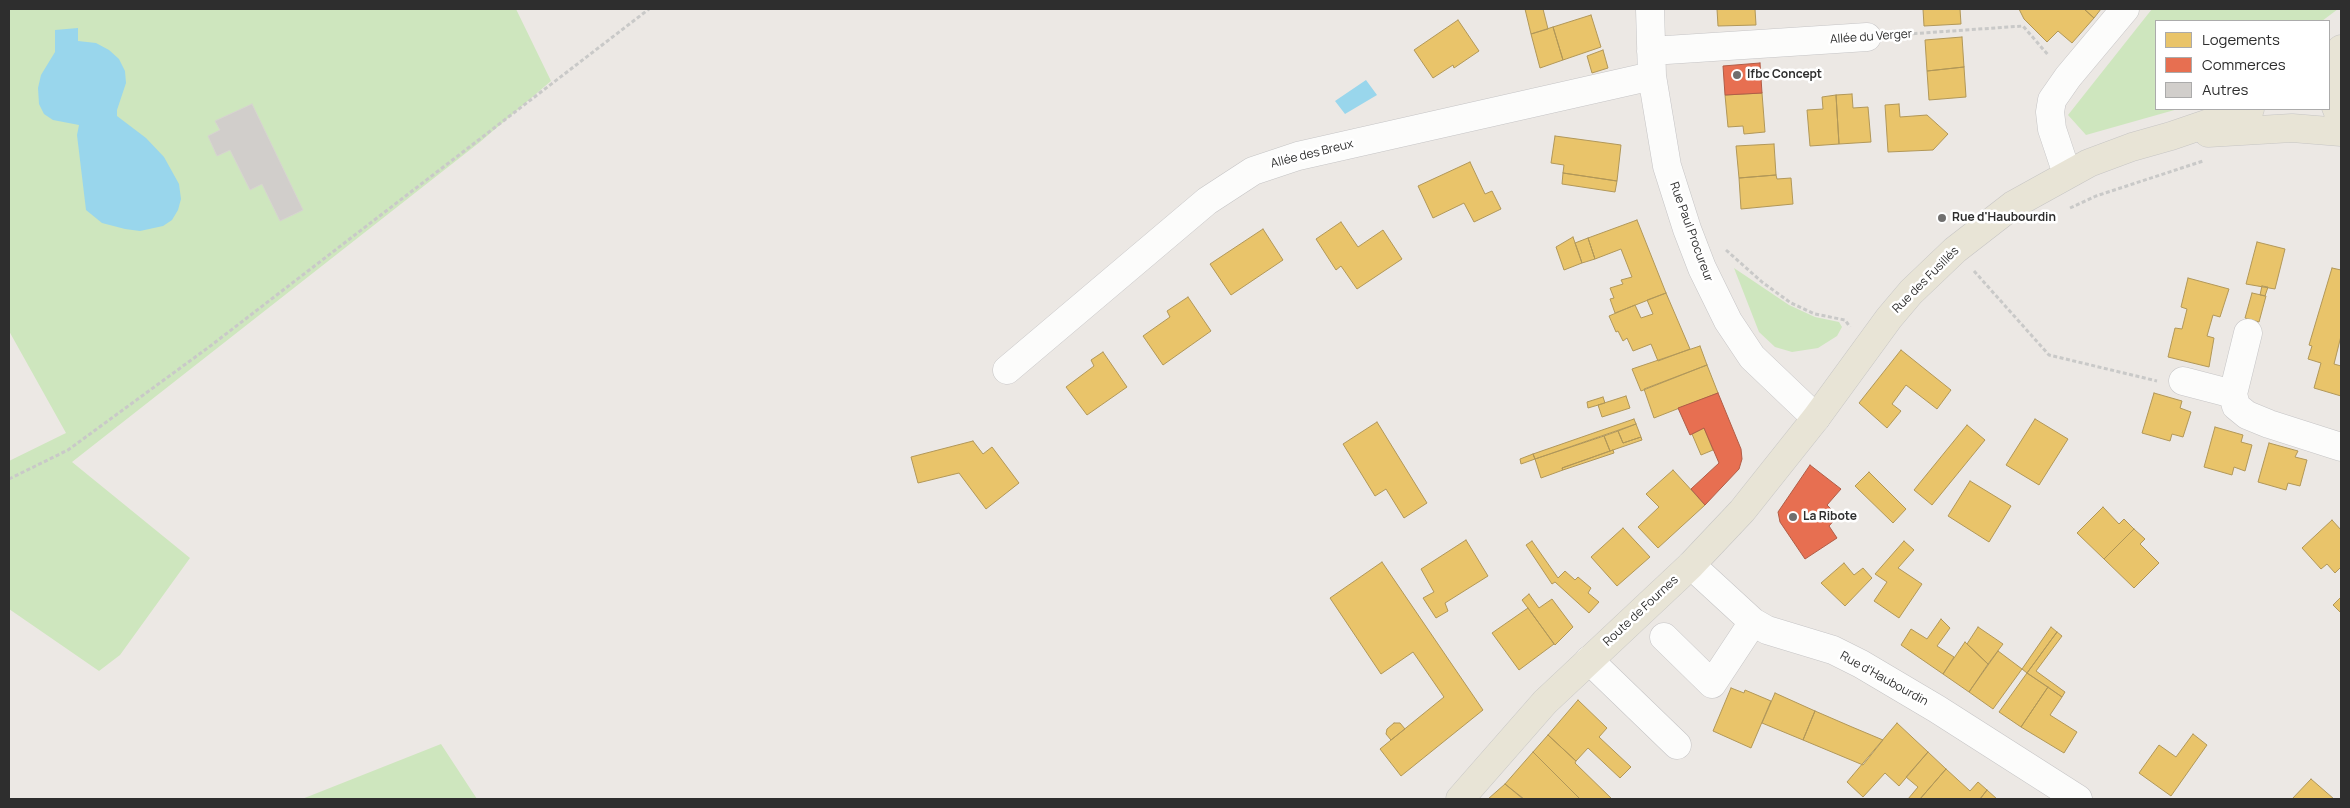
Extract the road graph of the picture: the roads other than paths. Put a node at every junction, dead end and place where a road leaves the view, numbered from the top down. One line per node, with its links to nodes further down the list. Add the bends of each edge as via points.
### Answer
1 (1650, 9): 5 (street, Rue Paul Procureur)
2 (2125, 9): 10 (street, via 2052,100 2050,112 2056,147)
3 (1867, 37): 5 (street, Allée du Verger)
4 (2335, 60): 7 (main road, via 2332,94)
5 (1652, 64): 12 (street, Allée des Breux, via 1298,156 1253,171 1207,201); 15 (street, Rue Paul Procureur, via 1667,166 1691,240 1716,298 1755,360)
6 (2247, 110): 9 (main road, Rue des Fusillés)
7 (2341, 120)
8 (2341, 132): 9 (main road, Rue des Fusillés, via 2292,128)
9 (2171, 136): 10 (main road, Rue des Fusillés, via 2110,154)
10 (2067, 174): 15 (main road, Rue des Fusillés, via 2013,205 1949,256 1911,292)
11 (2248, 333): 14 (street)
12 (1007, 370)
13 (2183, 381): 14 (street)
14 (2233, 394): 16 (street, via 2236,406 2247,415)
15 (1816, 418): 17 (main road, Route de Fournes, via 1742,511)
16 (2341, 447)
17 (1691, 565): 18 (street, Rue d'Haubourdin); 20 (main road, Route de Fournes)
18 (1753, 622): 19 (street, via 1712,684); 23 (street, Rue d'Haubourdin, via 1767,630 1833,650 1861,664)
19 (1664, 637)
20 (1589, 660): 21 (street); 22 (main road, Route de Fournes, via 1532,716)
21 (1677, 745)
22 (1460, 799)
23 (2078, 799)

